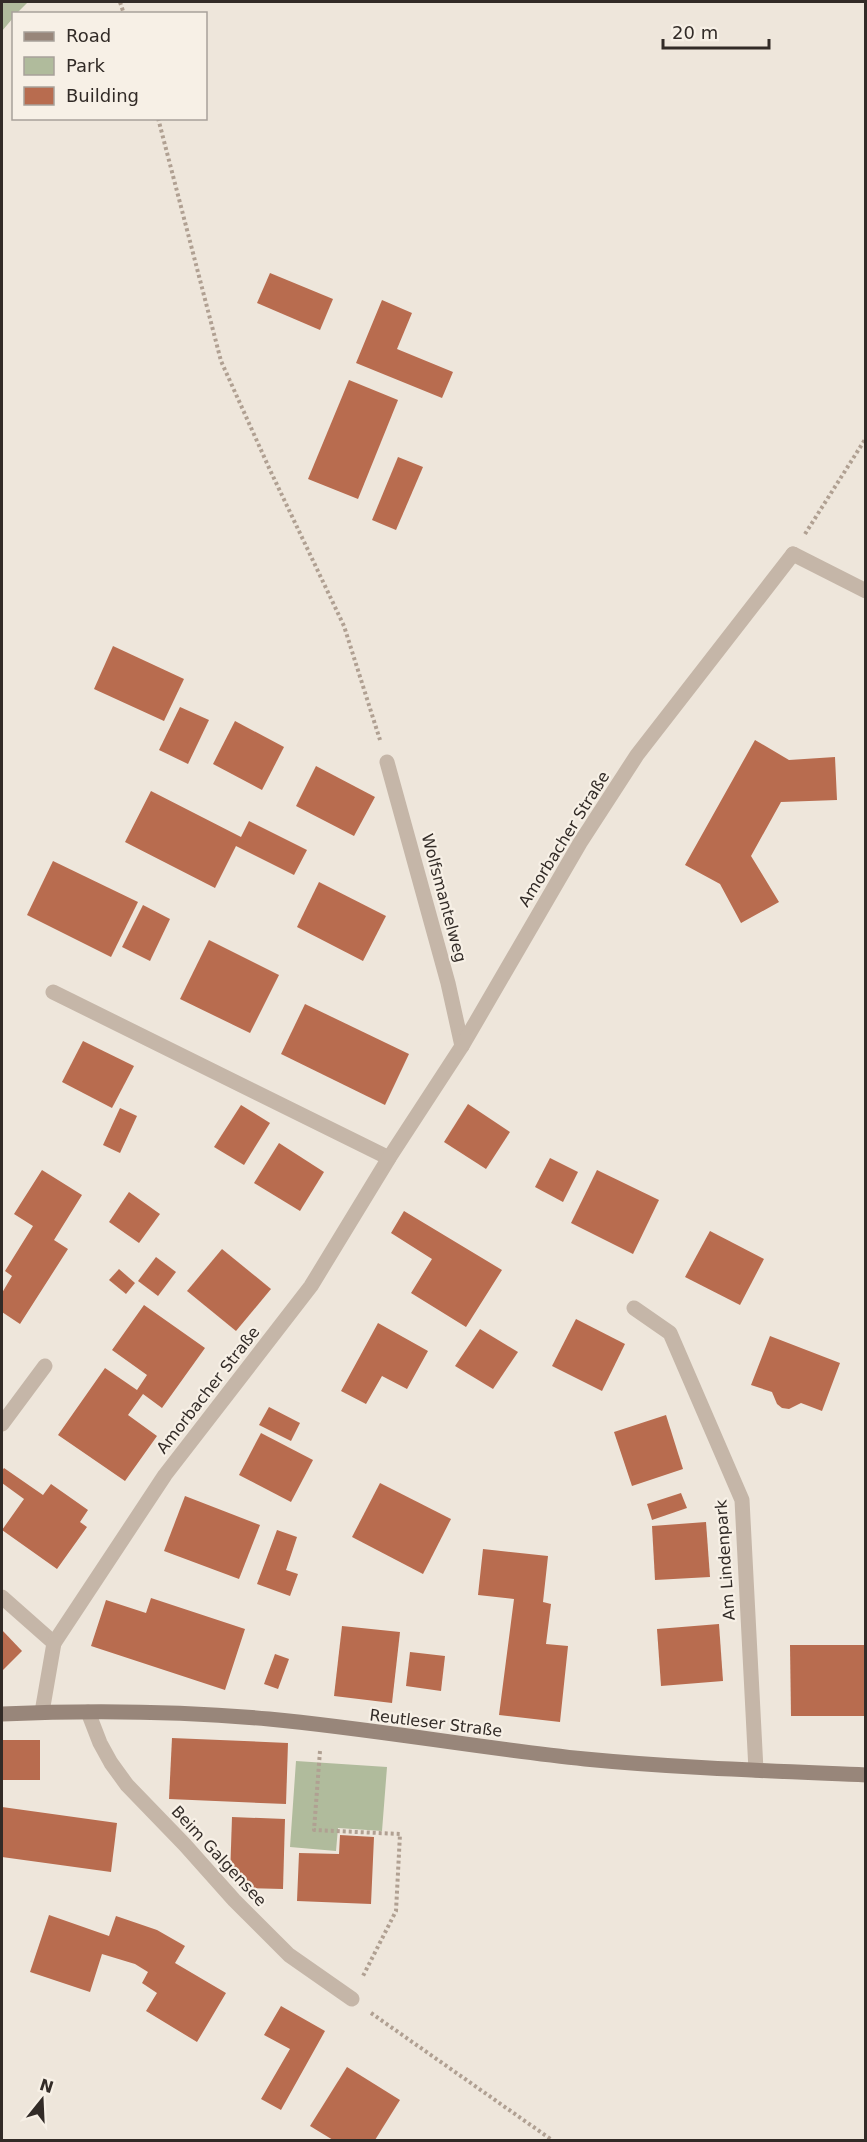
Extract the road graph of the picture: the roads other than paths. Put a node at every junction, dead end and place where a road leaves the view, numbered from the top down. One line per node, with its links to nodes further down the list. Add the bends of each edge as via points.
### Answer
1 (866, 591): 4 (street, Amorbacher Straße, via 792,554 637,755 580,843)
2 (387, 762): 4 (street, Wolfsmantelweg)
3 (52, 992): 5 (street)
4 (462, 1046): 5 (street, Amorbacher Straße)
5 (389, 1158): 10 (street, Amorbacher Straße, via 311,1286 165,1475)
6 (634, 1308): 14 (street, Am Lindenpark, via 670,1333 742,1500)
7 (45, 1366): 8 (street)
8 (2, 1424)
9 (2, 1598): 10 (street)
10 (54, 1643): 11 (street)
11 (42, 1712): 12 (street, Reutleser Straße); 13 (street, Reutleser Straße)
12 (88, 1712): 14 (street, Reutleser Straße, via 217,1716 585,1759); 16 (street, Beim Galgensee, via 99,1743 127,1785 289,1955)
13 (2, 1714)
14 (756, 1770): 15 (street, Reutleser Straße)
15 (866, 1775)
16 (352, 1999)

